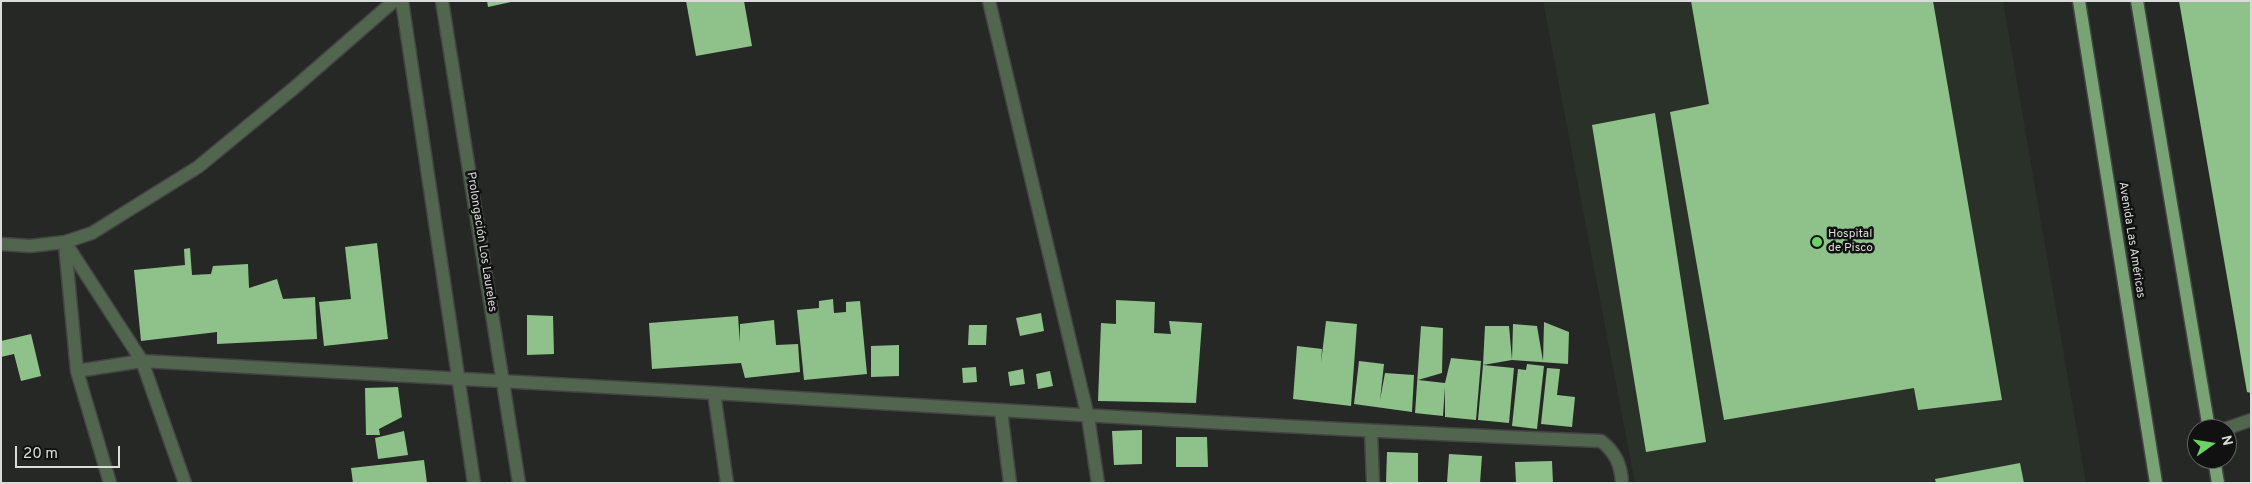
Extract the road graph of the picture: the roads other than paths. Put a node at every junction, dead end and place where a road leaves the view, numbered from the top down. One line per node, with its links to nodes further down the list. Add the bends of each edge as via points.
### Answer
1 (394, 1): 7 (street, via 198,166 92,233)
2 (402, 1): 11 (street)
3 (442, 1): 12 (street, Prolongación Los Laureles)
4 (989, 1): 15 (street)
5 (2079, 1): 30 (main road, Avenida Las Américas)
6 (2137, 1): 16 (main road)
7 (64, 242): 8 (street, via 30,246); 9 (street); 10 (street)
8 (1, 244)
9 (142, 361): 10 (street); 11 (street); 22 (street)
10 (77, 370): 21 (street)
11 (458, 379): 12 (street); 23 (street)
12 (504, 380): 13 (street); 24 (street, Prolongación Los Laureles)
13 (714, 393): 14 (street); 25 (street)
14 (1001, 411): 15 (street); 26 (street)
15 (1088, 417): 19 (street); 27 (street)
16 (2207, 419)
17 (2251, 420): 18 (street)
18 (2237, 425)
19 (1371, 432): 28 (street); 29 (street, via 1601,441 1619,462)
20 (2216, 469): 31 (main road)
21 (110, 483)
22 (184, 483)
23 (474, 483)
24 (518, 483)
25 (727, 483)
26 (1010, 483)
27 (1098, 483)
28 (1373, 483)
29 (1622, 483)
30 (2156, 483)
31 (2218, 483)

